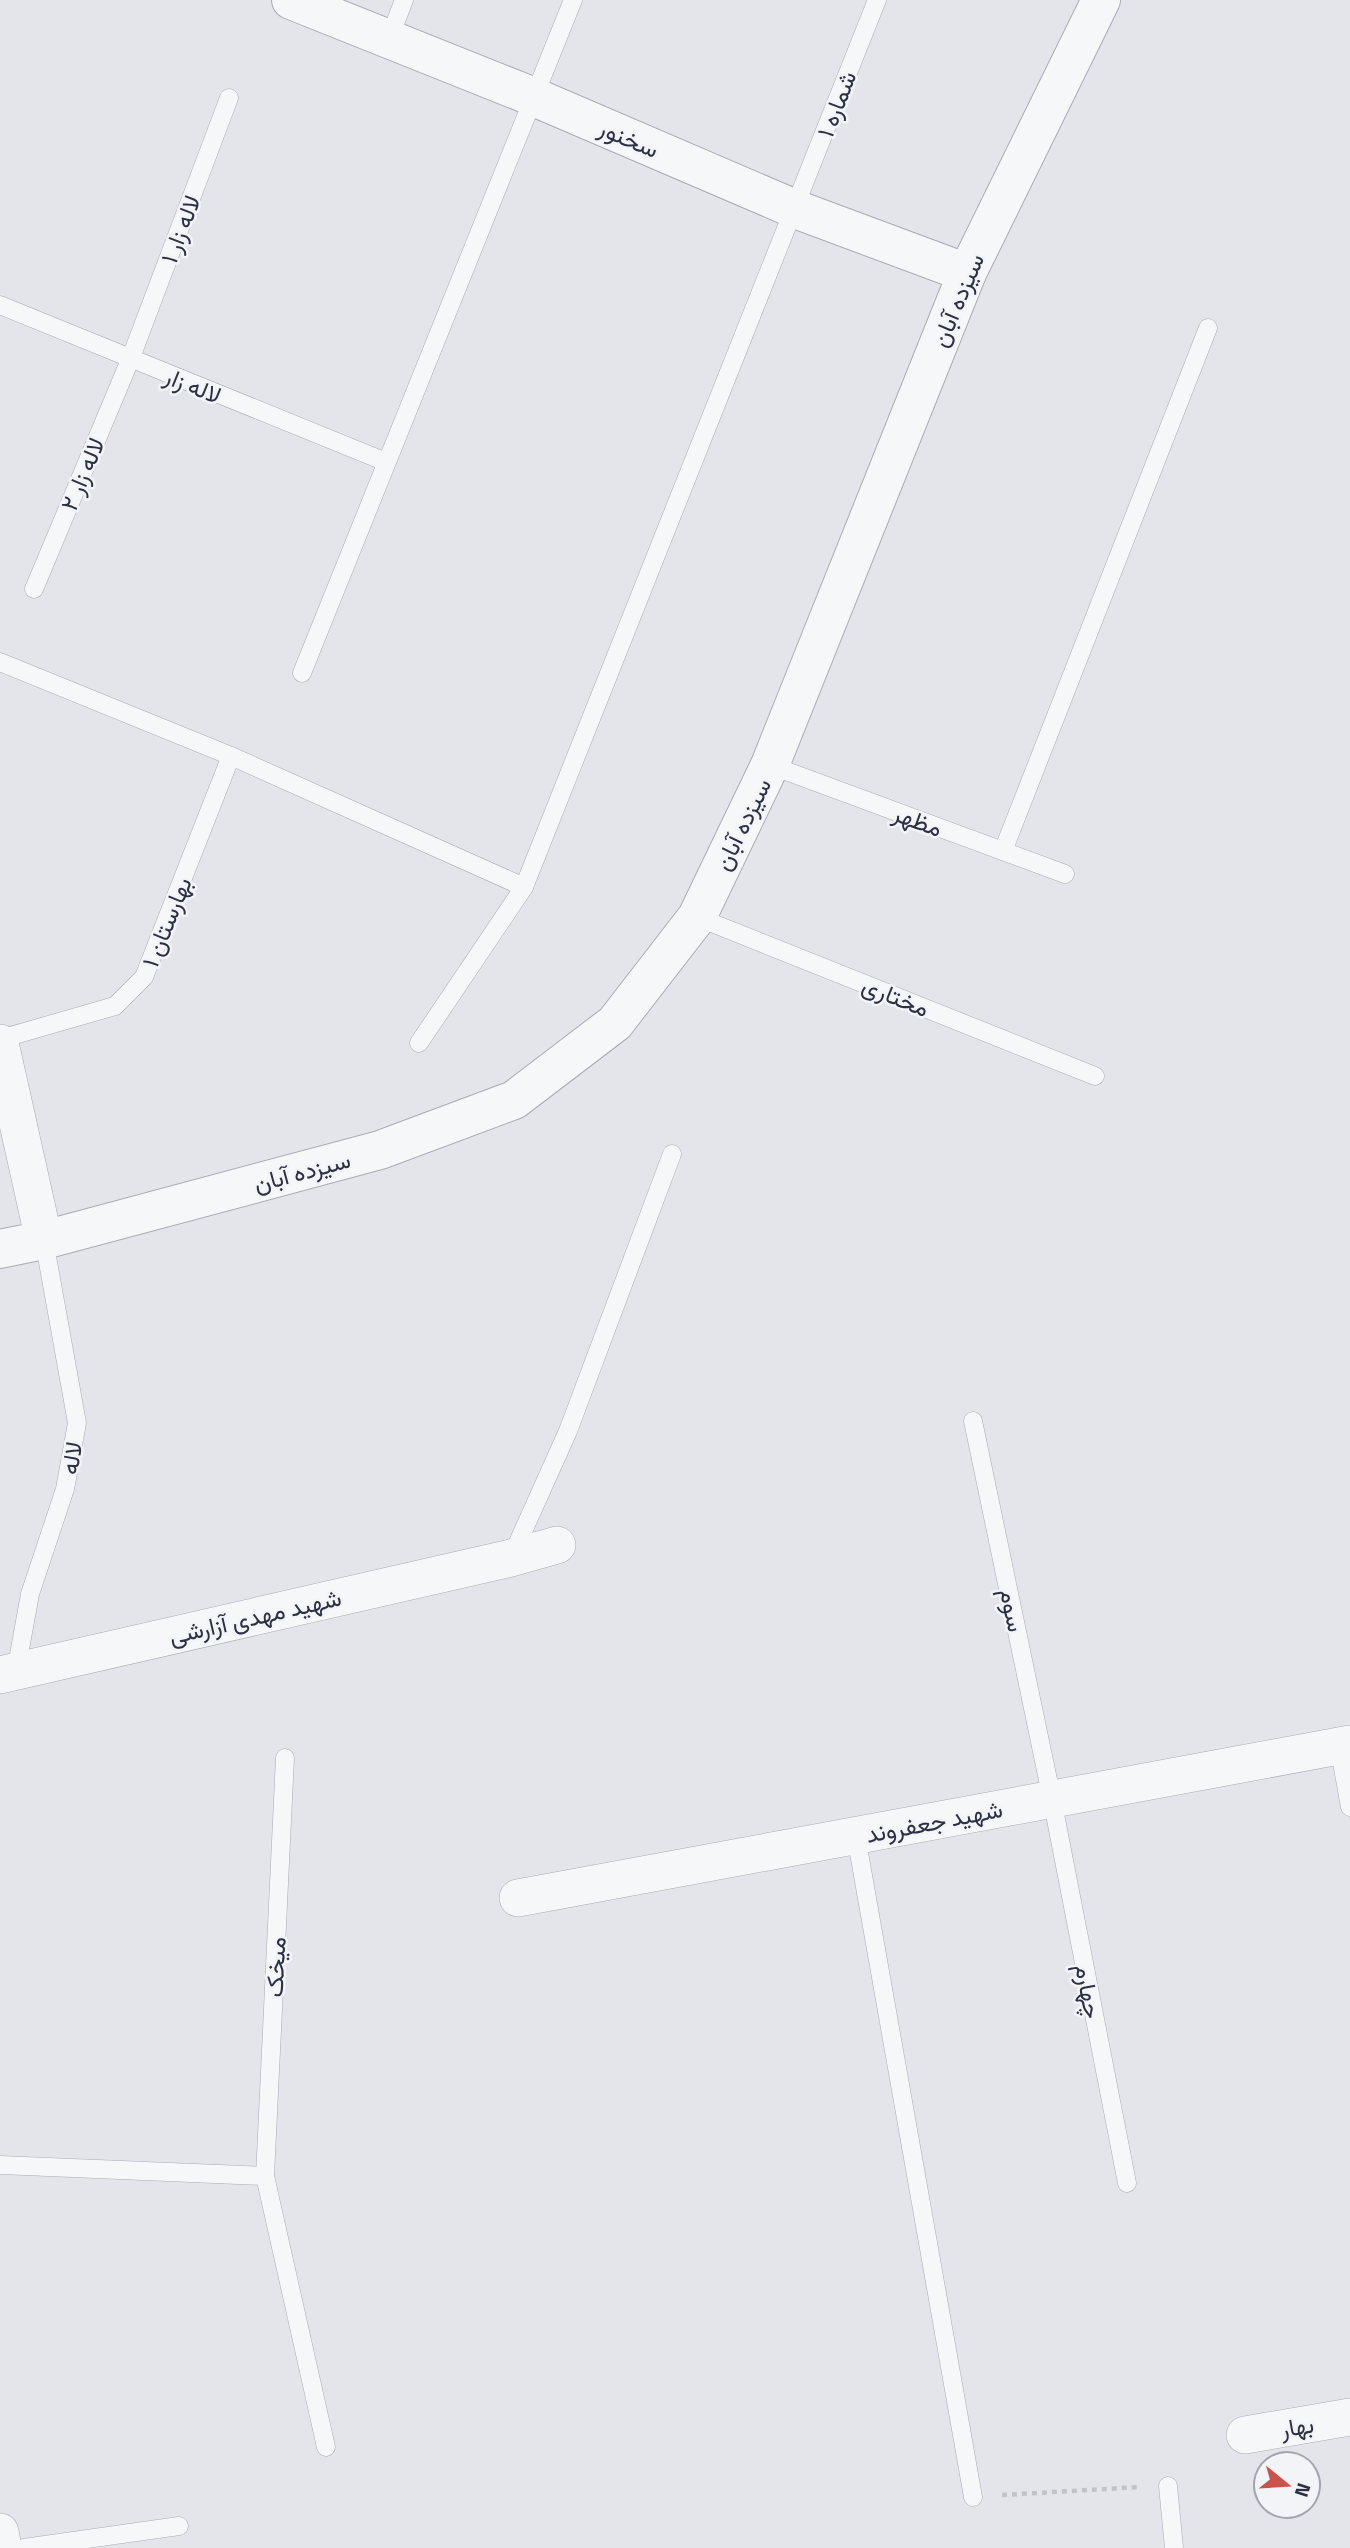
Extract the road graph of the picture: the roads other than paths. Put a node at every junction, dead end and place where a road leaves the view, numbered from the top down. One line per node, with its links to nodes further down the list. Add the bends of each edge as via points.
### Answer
1 (291, 0): 6 (street, سخنور)
2 (404, 0): 6 (lane)
3 (573, 0): 7 (lane)
4 (877, 0): 9 (lane, شماره ۱)
5 (1101, 0): 10 (street, سیزده آبان)
6 (389, 39): 7 (street, سخنور)
7 (534, 97): 9 (street, سخنور); 14 (lane)
8 (229, 98): 13 (lane, لاله زار ۱)
9 (795, 209): 10 (street, سخنور); 22 (lane, شماره ۱)
10 (967, 273): 19 (street, سیزده آبان)
11 (0, 305): 13 (lane, لاله زار)
12 (1208, 328): 20 (lane)
13 (130, 360): 14 (lane, لاله زار); 15 (lane, لاله زار ۲)
14 (386, 462): 17 (lane)
15 (34, 589)
16 (0, 662): 18 (lane)
17 (302, 673)
18 (231, 756): 22 (lane); 24 (lane, بهارستان ۱, via 144,977 115,1006)
19 (770, 765): 20 (lane, مظهر); 23 (street, سیزده آبان)
20 (1003, 851): 21 (lane, مظهر)
21 (1065, 874)
22 (524, 887): 25 (lane, شماره ۱)
23 (697, 917): 26 (lane, مختاری); 28 (street, سیزده آبان, via 615,1023 514,1100 380,1150)
24 (0, 1041): 28 (street)
25 (419, 1043)
26 (1095, 1076)
27 (672, 1154): 32 (lane, via 568,1432)
28 (44, 1240): 29 (street, سیزده آبان); 33 (lane, لاله, via 77,1423 65,1489)
29 (0, 1250)
30 (973, 1421): 36 (lane, سوم)
31 (557, 1545): 32 (street, شهید مهدی آزارشی)
32 (511, 1558): 33 (street, شهید مهدی آزارشی)
33 (8, 1673)
34 (1344, 1745): 36 (street, شهید جعفروند); 37 (lane)
35 (285, 1758): 41 (lane, میخک)
36 (1052, 1799): 38 (street, شهید جعفروند); 42 (lane, چهارم)
37 (1350, 1807)
38 (856, 1836): 39 (street, شهید جعفروند); 47 (lane)
39 (518, 1898)
40 (0, 2165): 41 (lane)
41 (265, 2176): 45 (lane, میخک)
42 (1127, 2183)
43 (1350, 2417): 44 (street, بهار)
44 (1245, 2435)
45 (326, 2447)
46 (1168, 2486): 52 (lane)
47 (973, 2497)
48 (179, 2526): 51 (lane)
49 (0, 2532): 50 (street)
50 (3, 2548)
51 (24, 2548)
52 (1174, 2548)

